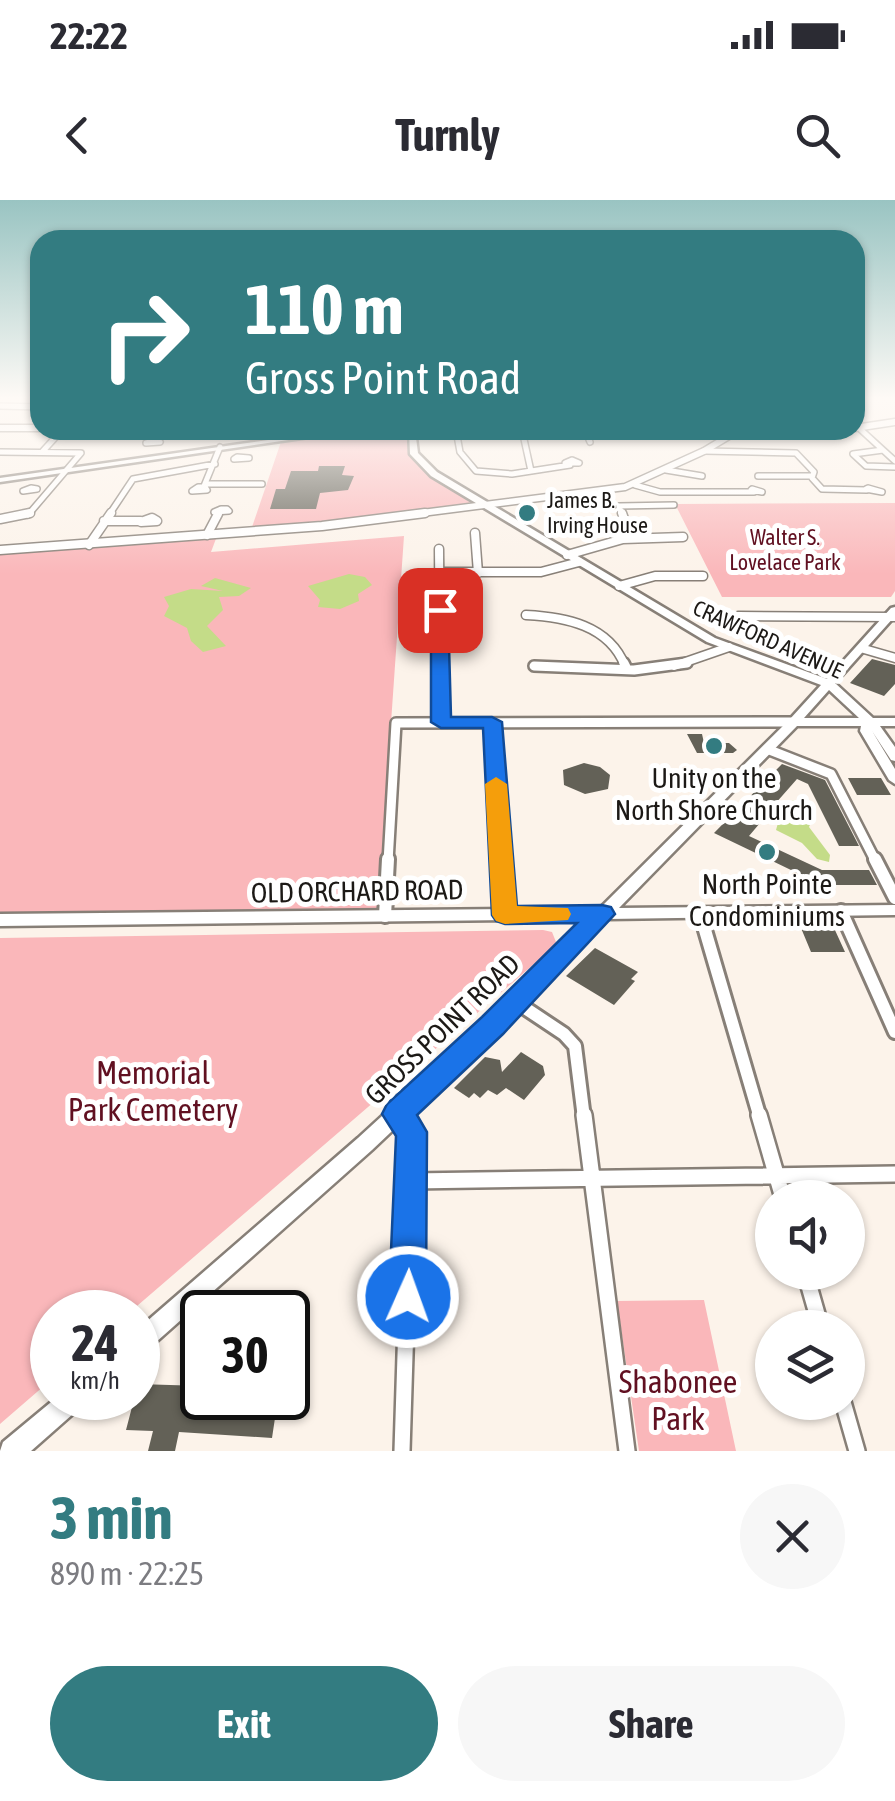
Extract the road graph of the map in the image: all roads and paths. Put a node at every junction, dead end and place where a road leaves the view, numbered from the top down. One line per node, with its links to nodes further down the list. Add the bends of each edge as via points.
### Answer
1 (75, 457): 14 (street)
2 (150, 457): 14 (main road)
3 (217, 457): 11 (street)
4 (418, 457): 27 (main road, CRAWFORD AVENUE)
5 (465, 457): 16 (street, via 473,470)
6 (528, 457): 16 (street)
7 (691, 457): 15 (street)
8 (800, 457): 19 (street)
9 (857, 457): 12 (street, via 868,467)
10 (234, 458): 11 (street)
11 (216, 461): 21 (street, via 204,486); 32 (street, via 133,479)
12 (895, 464)
13 (570, 465): 16 (street)
14 (66, 470): 20 (main road); 24 (street)
15 (666, 470): 17 (street); 22 (street)
16 (531, 471)
17 (702, 476)
18 (758, 476): 19 (street)
19 (812, 476): 25 (street, via 824,490)
20 (0, 480)
21 (262, 484)
22 (636, 485): 26 (street, via 663,492); 27 (street)
23 (36, 490): 24 (street)
24 (49, 490): 30 (street, via 27,516)
25 (867, 490)
26 (754, 492)
27 (484, 505): 34 (street); 40 (main road, CRAWFORD AVENUE)
28 (674, 505): 36 (street, via 618,506)
29 (218, 514): 34 (street)
30 (0, 520)
31 (141, 521): 32 (street)
32 (104, 522): 37 (street)
33 (475, 533): 43 (street)
34 (206, 535): 37 (street)
35 (682, 537): 36 (street)
36 (631, 538): 40 (street)
37 (89, 544): 39 (street)
38 (439, 548): 42 (street)
39 (0, 550)
40 (567, 555): 41 (main road, CRAWFORD AVENUE)
41 (578, 562): 43 (street, via 541,572); 45 (main road, CRAWFORD AVENUE)
42 (439, 572): 43 (street); 55 (street)
43 (478, 572)
44 (704, 576): 45 (street, via 655,576)
45 (619, 586): 49 (main road, CRAWFORD AVENUE)
46 (893, 614): 48 (street); 50 (main road, GROSS POINT ROAD)
47 (526, 615): 53 (street, via 584,625 616,648)
48 (738, 616)
49 (730, 647): 53 (street, via 683,664); 54 (main road, CRAWFORD AVENUE)
50 (864, 648): 51 (street); 54 (main road, GROSS POINT ROAD)
51 (895, 658)
52 (534, 666): 53 (street)
53 (626, 667)
54 (830, 684): 57 (main road, GROSS POINT ROAD); 58 (main road, CRAWFORD AVENUE)
55 (441, 722): 56 (street); 69 (street, via 396,722)
56 (492, 722): 57 (street); 68 (street)
57 (794, 722): 58 (main road); 60 (main road, GROSS POINT ROAD)
58 (867, 722): 59 (main road); 61 (main road, CRAWFORD AVENUE); 62 (main road, CRAWFORD AVENUE)
59 (895, 722)
60 (767, 749): 63 (street, via 831,774); 67 (main road, GROSS POINT ROAD)
61 (895, 757)
62 (895, 780)
63 (895, 898)
64 (895, 910): 65 (main road, OLD ORCHARD ROAD)
65 (841, 911): 66 (main road, OLD ORCHARD ROAD); 72 (street)
66 (700, 913): 67 (main road, OLD ORCHARD ROAD); 75 (street)
67 (602, 914): 68 (main road, OLD ORCHARD ROAD); 71 (main road, GROSS POINT ROAD)
68 (505, 915): 69 (main road, OLD ORCHARD ROAD)
69 (385, 916): 70 (main road, OLD ORCHARD ROAD)
70 (0, 920)
71 (516, 1002): 73 (main road, GROSS POINT ROAD); 76 (street, via 575,1046)
72 (895, 1032)
73 (398, 1114): 78 (street, via 412,1132); 79 (main road, GROSS POINT ROAD)
74 (895, 1174): 75 (street)
75 (776, 1175): 76 (street); 77 (street)
76 (592, 1178): 78 (street); 84 (street)
77 (778, 1180)
78 (412, 1181): 83 (street)
79 (160, 1324)
80 (48, 1420): 82 (main road)
81 (848, 1420): 85 (street)
82 (12, 1451)
83 (402, 1451)
84 (627, 1451)
85 (857, 1451)

